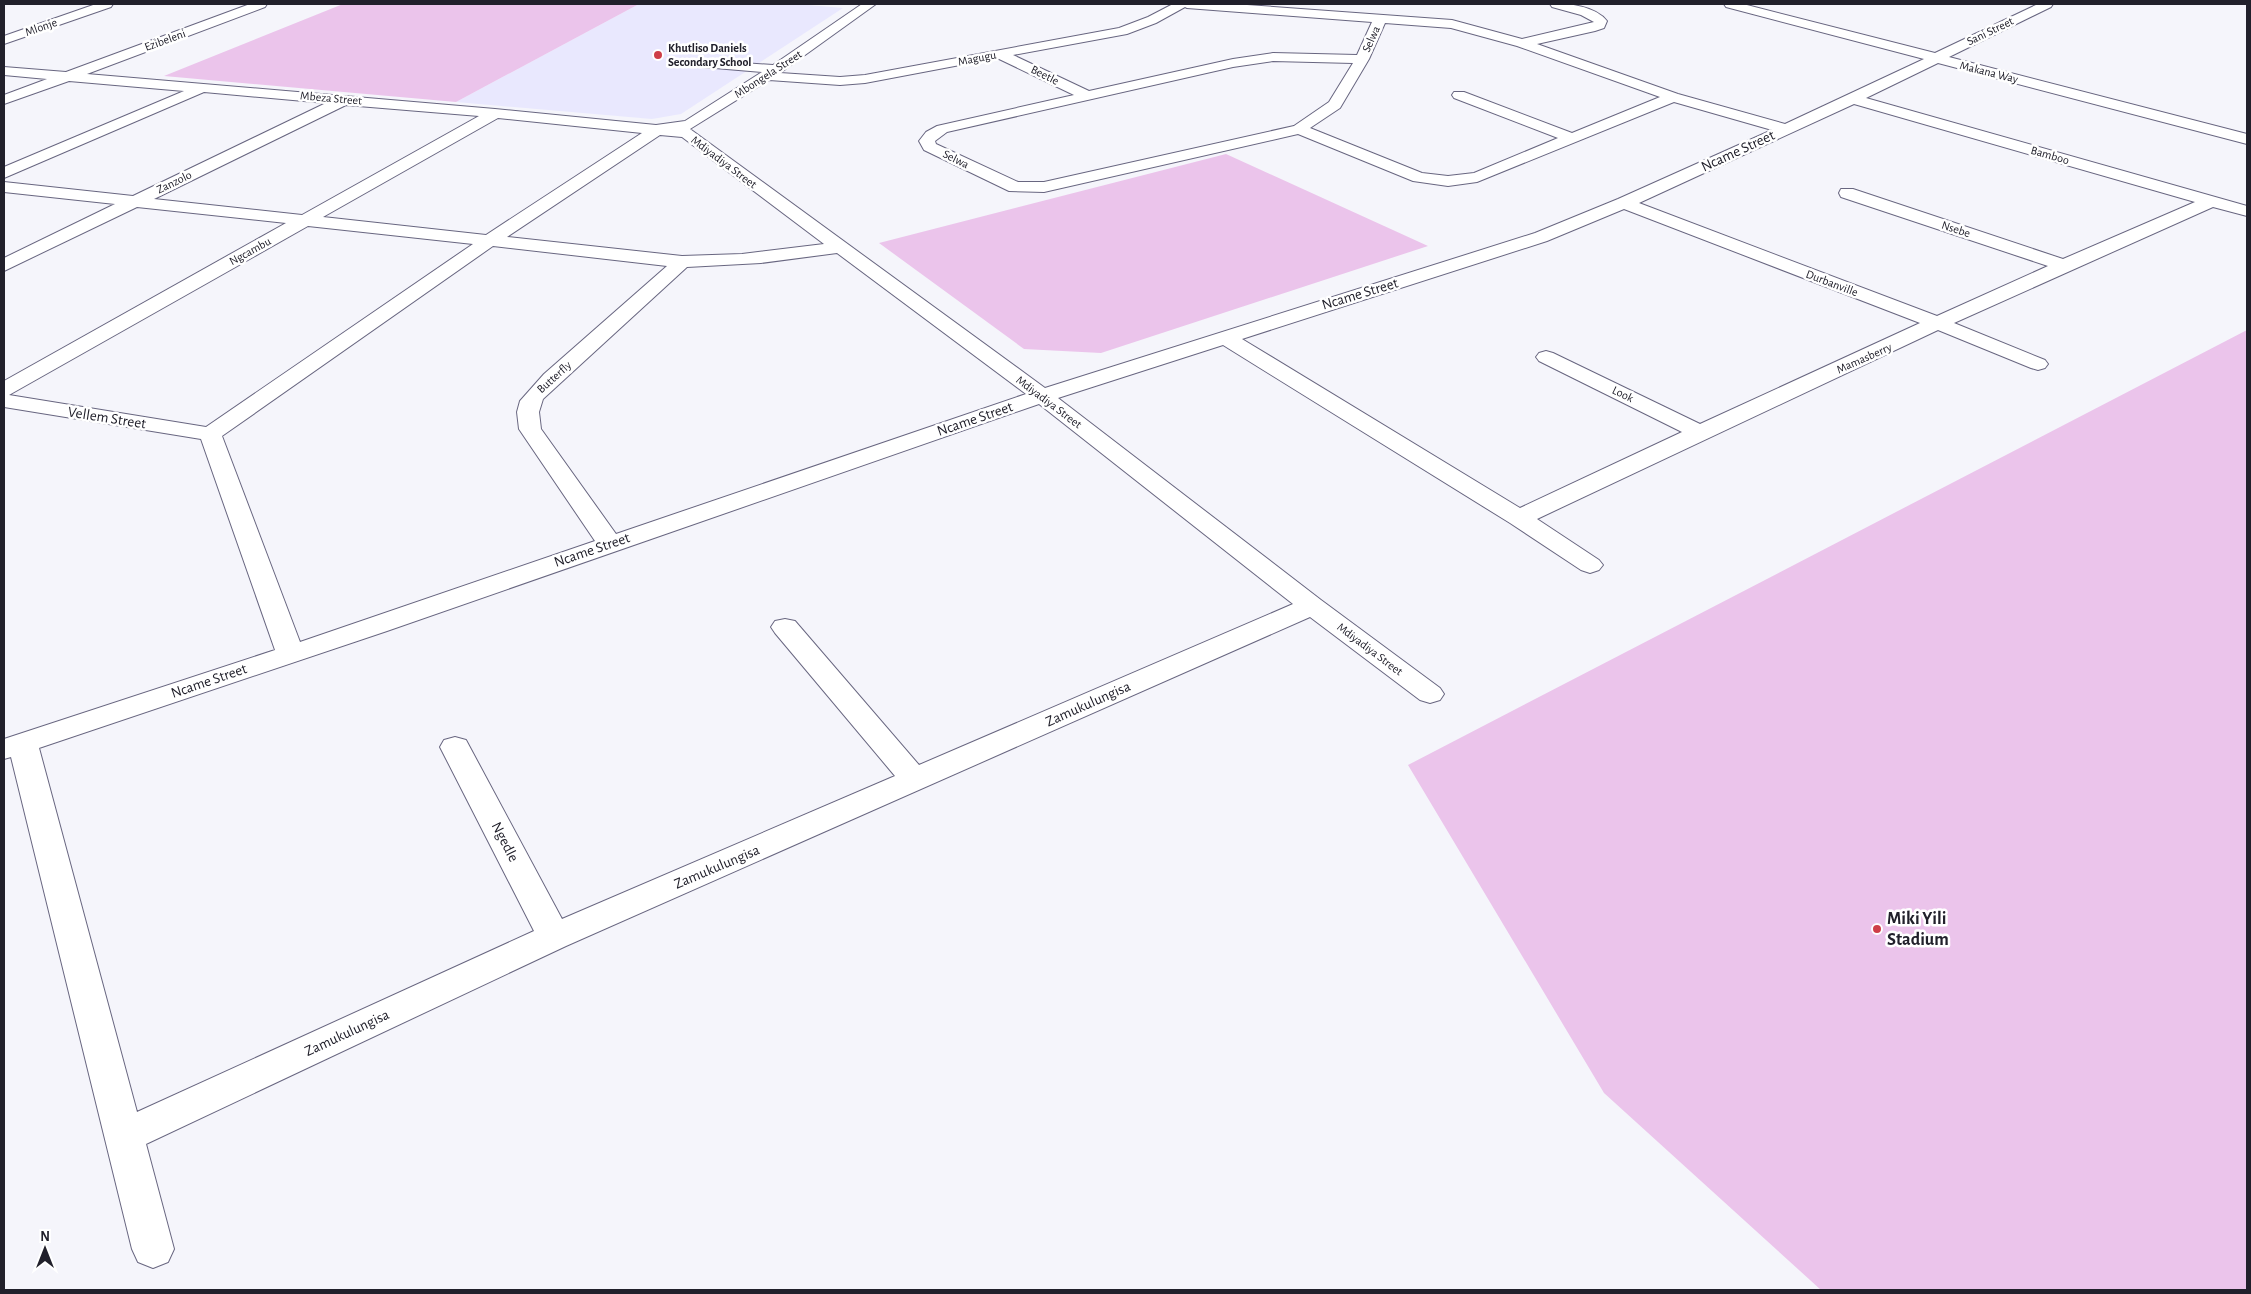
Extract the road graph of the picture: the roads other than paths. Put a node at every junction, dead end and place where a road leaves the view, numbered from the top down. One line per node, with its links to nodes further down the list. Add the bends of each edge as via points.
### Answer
1 (107, 4): 10 (street, Mlonje)
2 (261, 4): 18 (street, Ezibeleni)
3 (870, 4): 17 (street, Mbongela Street)
4 (1182, 4): 12 (street, Magugu, via 1140,26)
5 (1187, 4): 9 (street)
6 (1556, 4): 11 (street, via 1585,12 1601,21 1590,28)
7 (1730, 4): 13 (street, Makana Way)
8 (2047, 4): 13 (street, Sani Street)
9 (1380, 19): 11 (street, via 1452,24); 14 (street, Selwa)
10 (4, 40)
11 (1522, 44): 21 (street)
12 (999, 54): 17 (street, Magugu, via 865,79 840,81); 22 (street, Beetle)
13 (1934, 58): 23 (street, Ncame Street); 31 (street, Makana Way)
14 (1362, 59): 22 (street, Selwa, via 1257,58); 27 (street, Selwa, via 1336,105)
15 (703, 63): 17 (street, Magugu)
16 (4, 71): 18 (street, Mbeza Street)
17 (771, 73): 29 (street, Mbongela Street, via 688,124)
18 (68, 76): 19 (street, Mbeza Street); 24 (street, Ezibeleni)
19 (205, 87): 25 (street, Mbeza Street); 32 (street)
20 (1459, 95): 30 (street)
21 (1673, 96): 28 (street); 30 (street)
22 (1090, 97): 27 (street, Selwa, via 942,129 927,141 930,147 1004,183 1031,187 1067,182)
23 (1853, 99): 28 (street, Ncame Street); 36 (street, Bamboo)
24 (4, 100)
25 (344, 100): 26 (street, Mbeza Street); 35 (street, Zanzolo)
26 (496, 113): 29 (street, Mbeza Street); 39 (street, Ngcambu)
27 (1299, 129): 30 (street, via 1419,178 1448,181 1477,177)
28 (1785, 129): 37 (street, Ncame Street)
29 (659, 130): 40 (street); 41 (street, Mdiyadiya Street, via 686,133)
30 (1572, 138)
31 (2247, 139)
32 (4, 173)
33 (4, 187): 35 (street)
34 (1848, 194): 44 (street, Nsebe)
35 (134, 201): 39 (street); 43 (street, Zanzolo)
36 (2211, 201): 38 (street, Bamboo); 44 (street, Mamasberry)
37 (1624, 203): 45 (street, Durbanville); 46 (street, Ncame Street, via 1541,238)
38 (2247, 211)
39 (306, 220): 40 (street); 49 (street, Ngcambu)
40 (492, 239): 42 (street); 53 (street)
41 (840, 248): 42 (street, via 767,258); 50 (street, Mdiyadiya Street)
42 (682, 262): 55 (street, Butterfly, via 551,378 534,395 527,410 530,429)
43 (4, 265)
44 (2064, 265): 45 (street, Mamasberry)
45 (1940, 324): 48 (street, Durbanville); 52 (street, Mamasberry)
46 (1225, 337): 50 (street, Ncame Street); 54 (street)
47 (1546, 357): 52 (street, Look)
48 (2038, 364)
49 (4, 390)
50 (1042, 396): 55 (street, Ncame Street); 57 (street, Mdiyadiya Street)
51 (4, 402): 53 (street, Vellem Street)
52 (1700, 432): 54 (street, Mamasberry)
53 (210, 434): 59 (street)
54 (1519, 518): 56 (street)
55 (609, 543): 59 (street, Ncame Street)
56 (1590, 565)
57 (1312, 606): 60 (street, Mdiyadiya Street); 63 (street, Zamukulungisa)
58 (785, 626): 63 (street)
59 (290, 653): 61 (street, Ncame Street)
60 (1430, 694)
61 (13, 746): 65 (street)
62 (456, 747): 64 (street, Ngedle)
63 (915, 780): 64 (street, Zamukulungisa)
64 (554, 937): 65 (street, Zamukulungisa)
65 (125, 1135): 66 (street)
66 (153, 1249)

